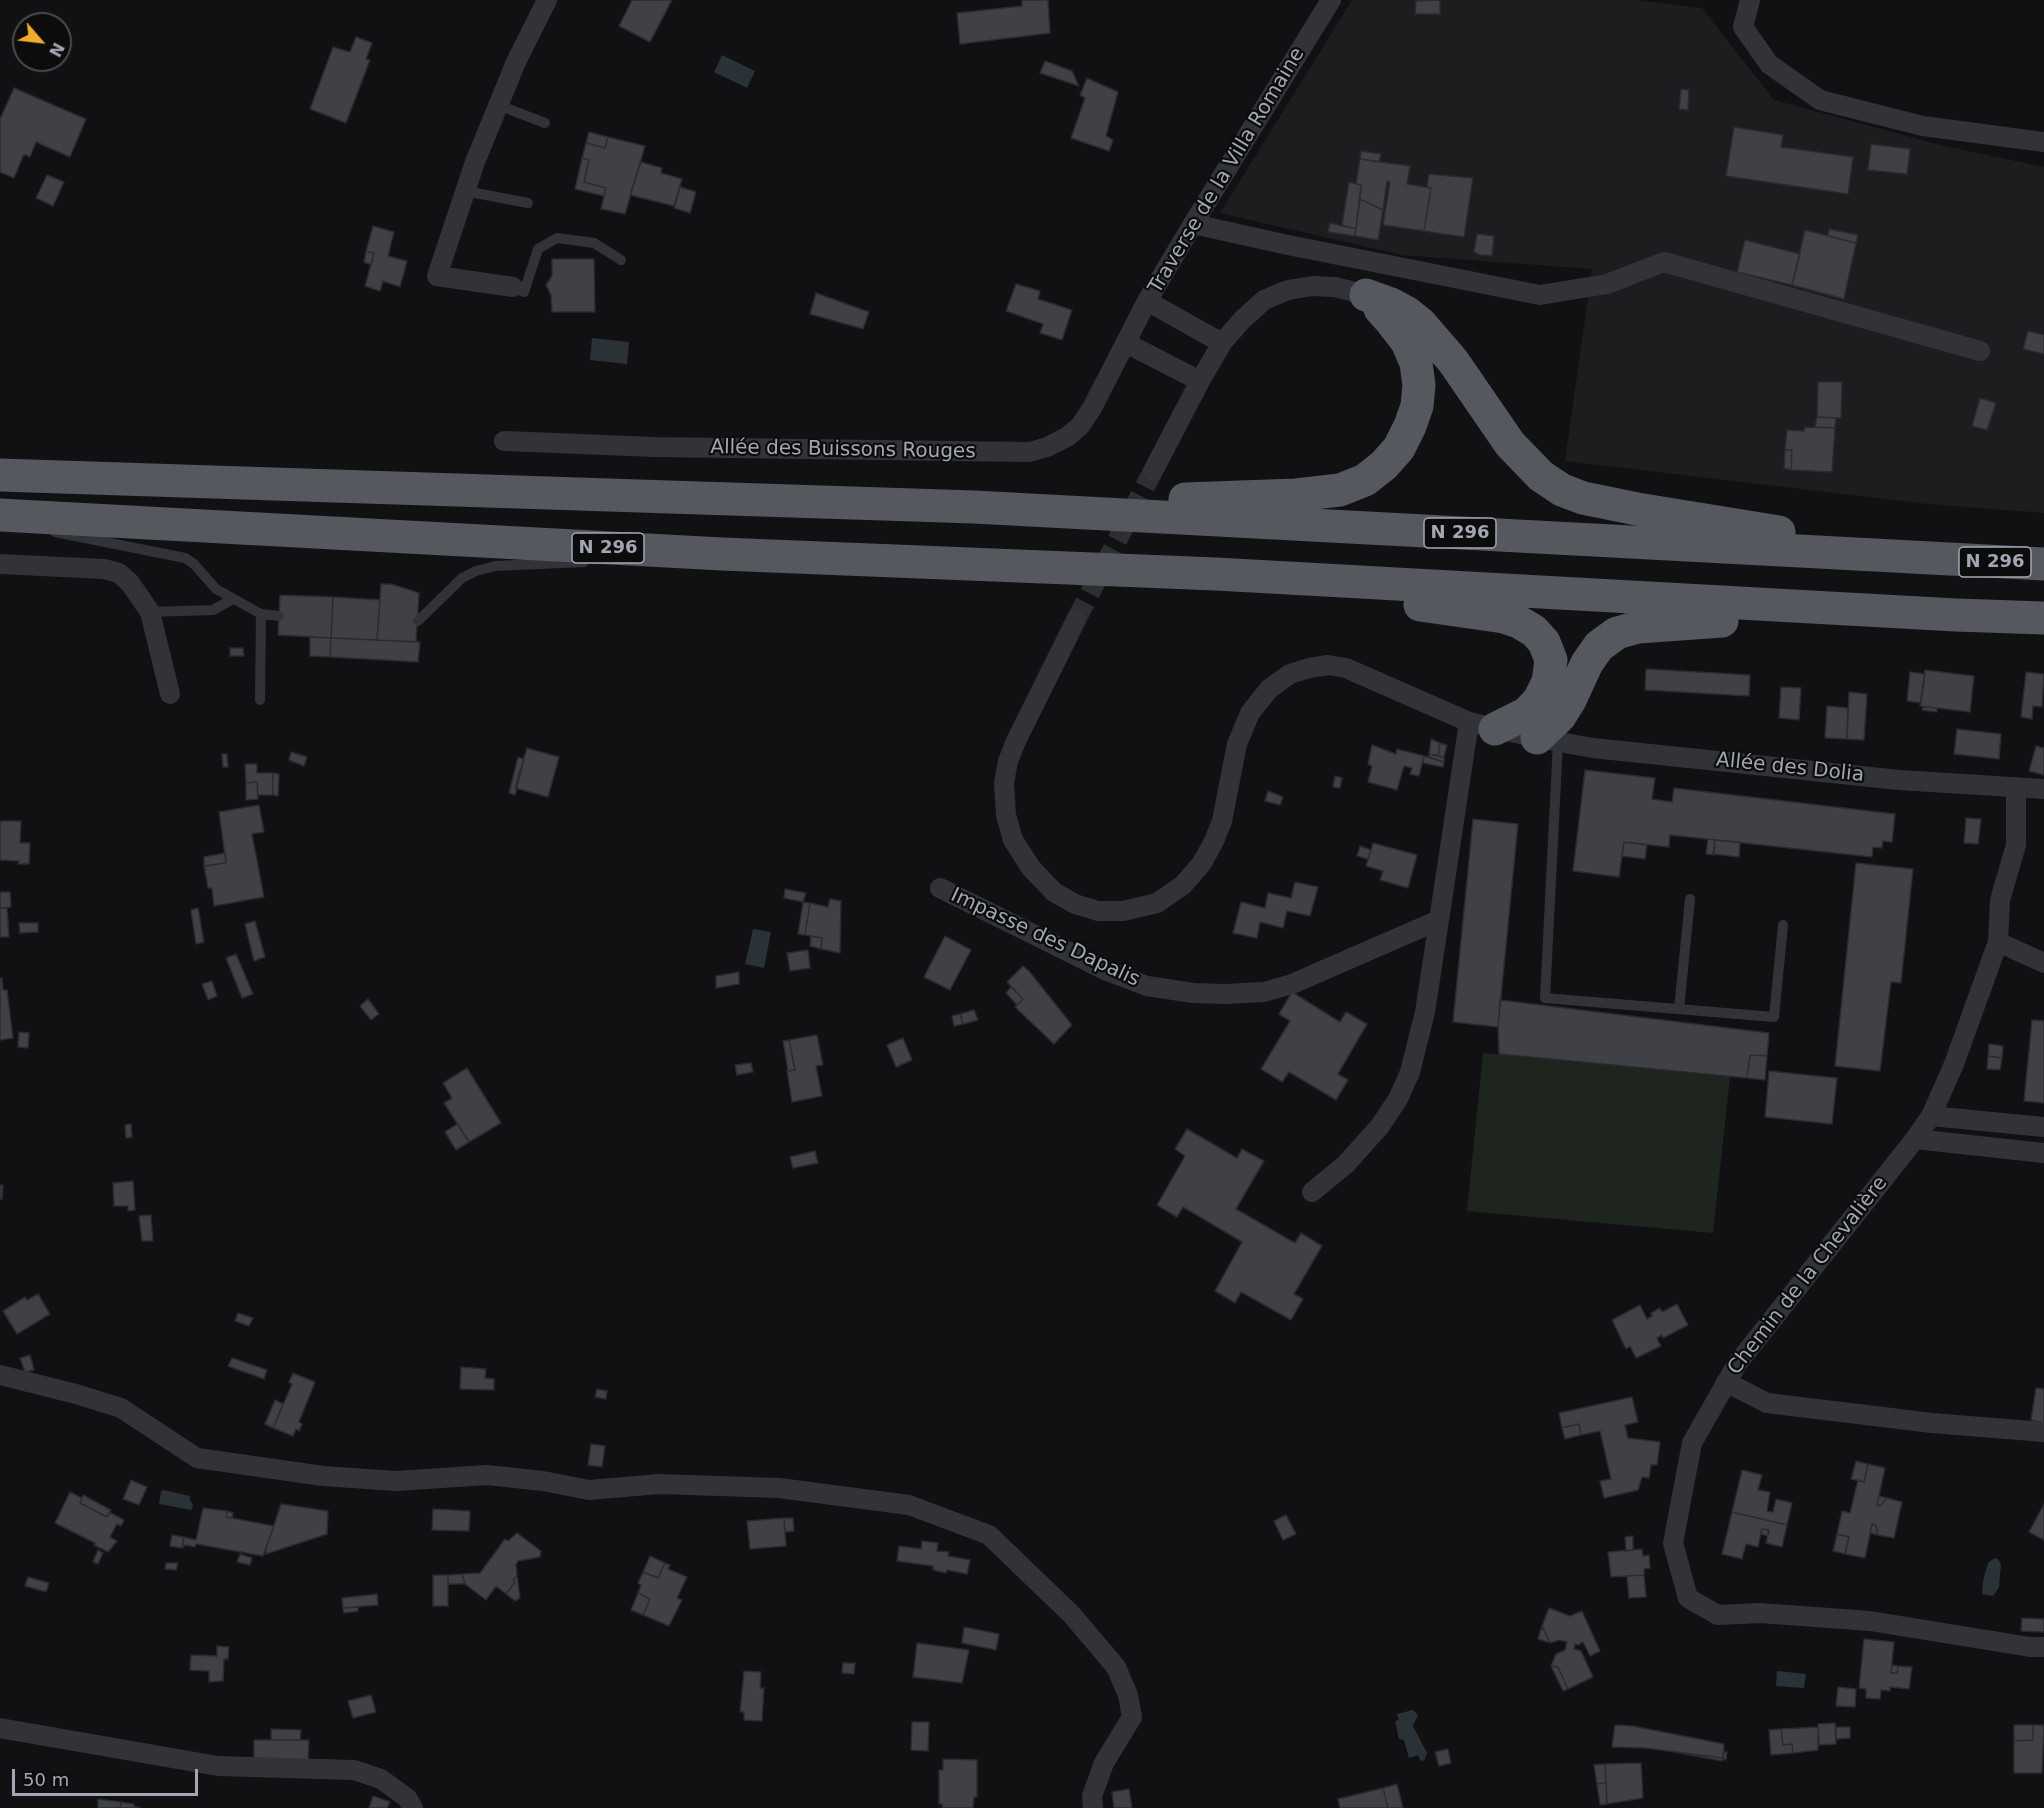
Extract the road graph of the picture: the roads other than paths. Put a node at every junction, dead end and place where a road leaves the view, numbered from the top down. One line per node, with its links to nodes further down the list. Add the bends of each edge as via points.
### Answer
1 (547, 0): 4 (street)
2 (1330, 0): 9 (street, Traverse de la Villa Romaine)
3 (1750, 0): 6 (street, via 1743,27 1769,64 1820,100 1923,126)
4 (498, 105): 5 (lane); 7 (street)
5 (545, 123)
6 (2044, 142)
7 (465, 191): 8 (lane); 11 (street, via 437,276)
8 (528, 203)
9 (1193, 224): 13 (street, Traverse de la Villa Romaine); 16 (street, via 1540,295 1607,284 1664,262)
10 (621, 260): 11 (lane, via 594,243 557,238 538,249 524,292)
11 (513, 287)
12 (1366, 295): 15 (street, via 1335,287 1288,290 1264,300); 21 (highway, N 296, via 1407,342 1416,363 1419,385 1417,406 1399,448 1365,480 1340,490 1296,495); 26 (highway, via 1406,312 1421,324 1453,361 1510,444 1541,476 1563,490 1637,509)
13 (1148, 301): 14 (street, Traverse de la Villa Romaine); 15 (street)
14 (1126, 343): 17 (street); 18 (street, Allée des Buissons Rouges, via 1080,426 1067,437 1030,452)
15 (1222, 344): 17 (street)
16 (1980, 351)
17 (1200, 381): 19 (street)
18 (504, 441)
19 (1153, 471)
20 (0, 475): 21 (highway, N 296)
21 (974, 507): 26 (highway, N 296)
22 (0, 515): 24 (highway, N 296)
23 (0, 520): 31 (lane, via 185,558 216,589)
24 (722, 554): 25 (lane); 30 (highway, N 296)
25 (615, 560)
26 (1947, 560): 29 (highway, N 296)
27 (591, 561): 37 (lane, via 495,566 476,571 462,578)
28 (0, 564): 32 (street, via 119,573)
29 (2044, 564)
30 (1216, 574): 34 (highway, N 296); 41 (highway, via 1519,622 1544,642 1551,660 1548,682 1527,713)
31 (233, 599): 32 (lane, via 213,610); 33 (lane)
32 (150, 612): 39 (street)
33 (261, 614): 35 (lane); 40 (lane)
34 (1956, 615): 36 (highway, N 296); 42 (highway, via 1699,622 1638,627 1617,633 1599,646 1587,663)
35 (279, 616)
36 (2044, 618)
37 (418, 621)
38 (1076, 621): 41 (street, Allée des Dolia, via 1008,761 1004,783 1006,815 1013,840 1031,868 1054,892 1098,911 1123,911 1157,903 1183,885 1202,863 1222,821 1237,744 1250,713 1269,688 1290,674 1328,665 1347,668)
39 (170, 694)
40 (260, 700)
41 (1482, 725): 42 (street, Allée des Dolia); 47 (street)
42 (1547, 740): 43 (street, Allée des Dolia, via 1899,780); 51 (lane, via 1545,998)
43 (2016, 787): 44 (street, Allée des Dolia); 49 (street, Chemin de la Chevalière, via 2016,845 2000,900)
44 (2044, 789)
45 (940, 888): 47 (street, Impasse des Dapalis, via 1107,971 1147,986 1193,993 1264,992 1292,984)
46 (1690, 899): 51 (lane)
47 (1439, 920): 56 (street, via 1425,1012 1410,1072 1398,1099 1346,1164)
48 (1783, 925): 51 (lane, via 1774,1017)
49 (1998, 942): 50 (street); 52 (street, Chemin de la Chevalière)
50 (2044, 963)
51 (1679, 1009)
52 (1931, 1116): 53 (street); 54 (street, Chemin de la Chevalière)
53 (2044, 1127)
54 (1915, 1139): 55 (street); 58 (street, Chemin de la Chevalière)
55 (2044, 1153)
56 (1312, 1192)
57 (0, 1375): 63 (street, via 121,1408 197,1458 323,1476 396,1481 487,1475 543,1480 589,1490 659,1485 779,1488 909,1505 989,1535 1116,1666 1128,1695 1132,1717 1104,1762 1092,1796)
58 (1726, 1382): 59 (street, via 1767,1403); 60 (street, Chemin de la Chevalière, via 1692,1443 1680,1499 1673,1543 1688,1598 1718,1615 1760,1613 1870,1621)
59 (2044, 1432)
60 (2044, 1647)
61 (0, 1728): 62 (street, via 218,1766 354,1770 381,1779 407,1798)
62 (413, 1808)
63 (1093, 1808)

